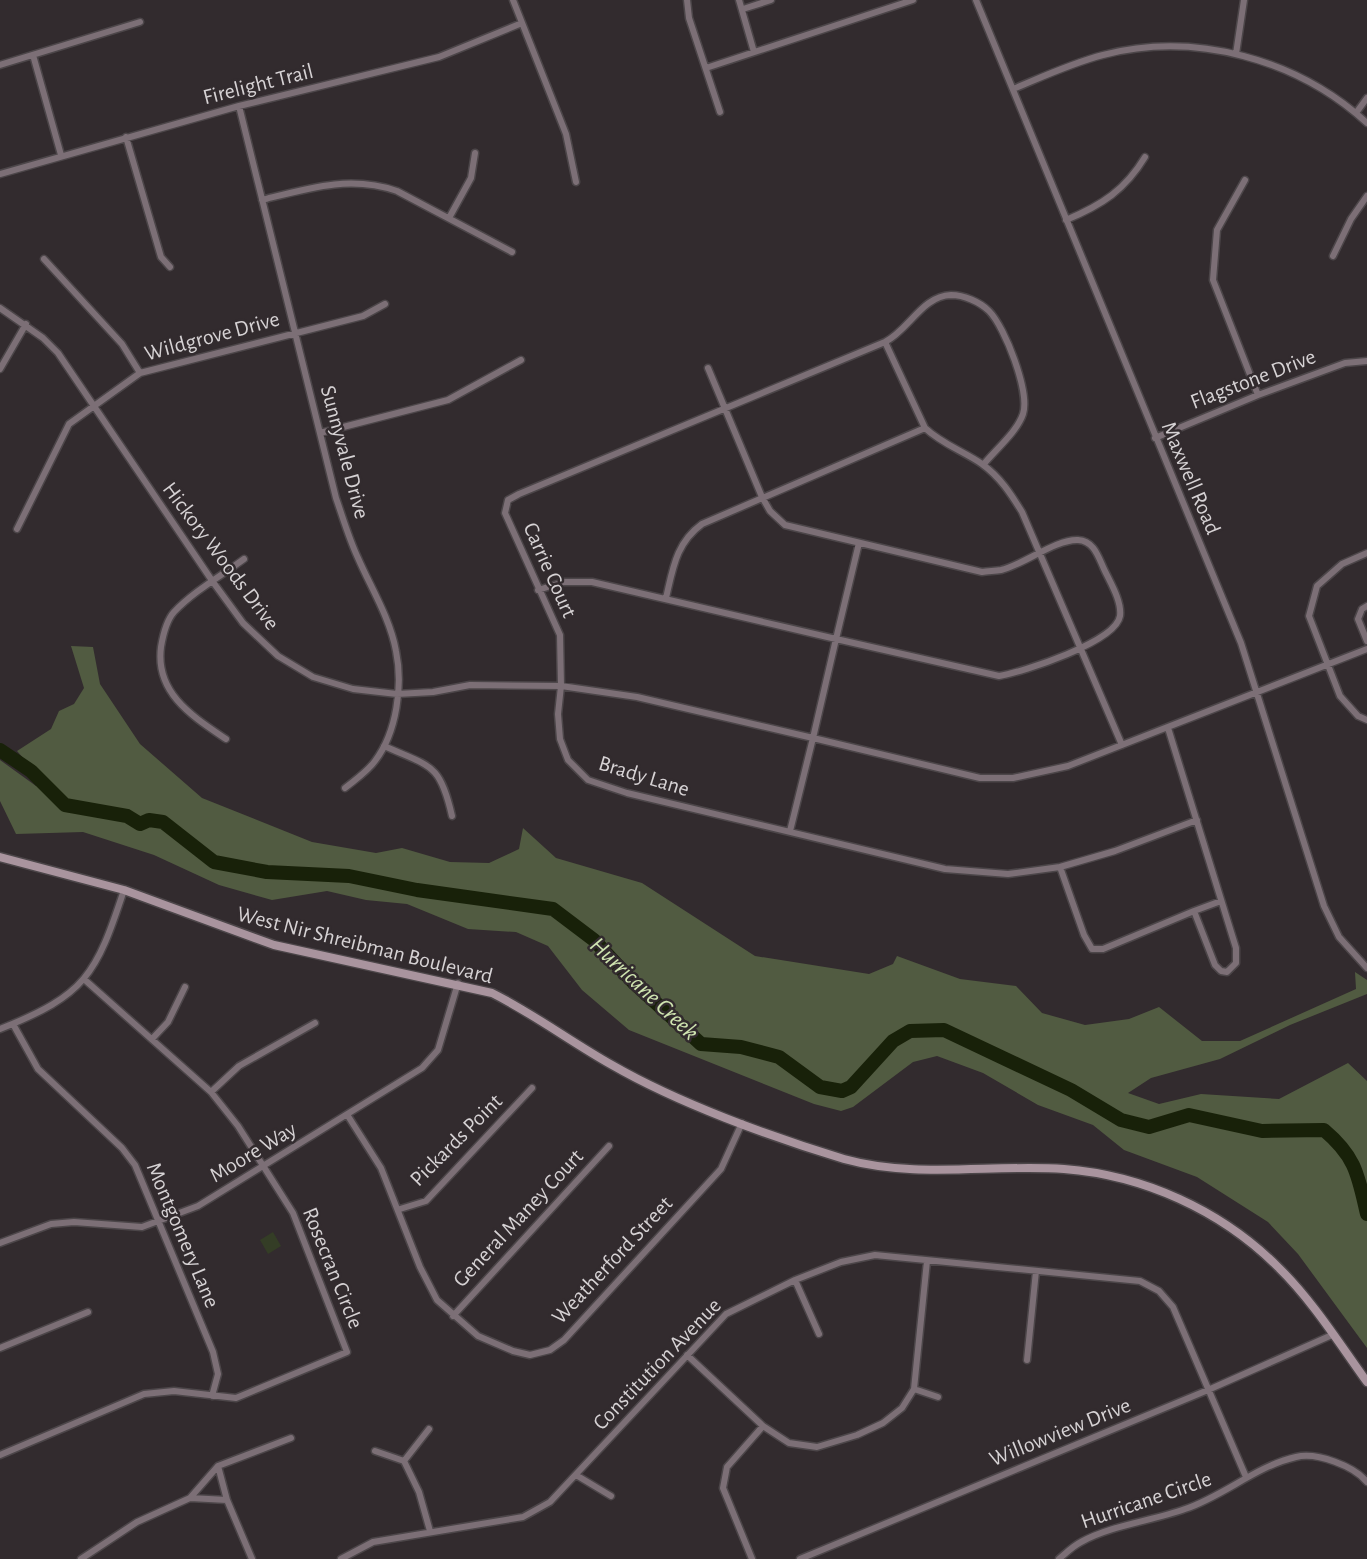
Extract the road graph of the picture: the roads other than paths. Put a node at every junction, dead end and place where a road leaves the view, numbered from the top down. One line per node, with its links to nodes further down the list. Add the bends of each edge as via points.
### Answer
1 (513, 0): 10 (street)
2 (687, 0): 15 (street)
3 (739, 0): 8 (street)
4 (771, 0): 8 (street)
5 (914, 0): 11 (street)
6 (976, 0): 16 (street, Maxwell Road)
7 (1244, 0): 12 (street)
8 (743, 9): 11 (street)
9 (140, 22): 13 (street)
10 (522, 23): 18 (street, Firelight Trail, via 440,57); 28 (street, via 566,134)
11 (754, 52): 15 (street)
12 (1236, 54): 16 (street, via 1182,45 1141,48 1102,55); 20 (street, via 1305,78)
13 (33, 55): 14 (street); 24 (street)
14 (0, 64)
15 (706, 68): 19 (street)
16 (1013, 89): 32 (street, Maxwell Road)
17 (1367, 98): 20 (street)
18 (239, 106): 22 (street, Firelight Trail); 30 (street, Sunnyvale Drive)
19 (720, 112)
20 (1356, 113): 21 (street)
21 (1367, 123)
22 (126, 137): 24 (street, Firelight Trail); 36 (street, via 160,257)
23 (475, 153): 31 (street, via 471,178)
24 (61, 155): 26 (street, Firelight Trail)
25 (1145, 157): 32 (street, via 1114,196)
26 (0, 174)
27 (1245, 180): 47 (street, via 1217,230 1213,280)
28 (576, 182)
29 (1367, 196): 34 (street)
30 (262, 200): 31 (street, via 323,184 358,182 397,191); 40 (street, Sunnyvale Drive)
31 (448, 218): 33 (street)
32 (1066, 220): 52 (street, Maxwell Road)
33 (512, 252)
34 (1333, 256)
35 (44, 259): 46 (street, via 122,344)
36 (170, 267)
37 (385, 304): 40 (street, Wildgrove Drive, via 363,316)
38 (0, 308): 39 (street, Hickory Woods Drive)
39 (26, 324): 45 (street); 48 (street, Hickory Woods Drive, via 58,353)
40 (295, 333): 46 (street, Wildgrove Drive); 51 (street, Sunnyvale Drive)
41 (885, 342): 49 (street); 50 (street); 53 (street, via 903,331 922,308 938,299 951,295 975,301 989,310 1003,335 1025,401 1020,420)
42 (520, 360): 51 (street, via 448,400)
43 (1367, 361): 47 (street, Flagstone Drive, via 1345,363)
44 (708, 368): 49 (street)
45 (0, 369)
46 (140, 374): 48 (street, Wildgrove Drive)
47 (1258, 395): 52 (street, Flagstone Drive)
48 (94, 404): 55 (street, Wildgrove Drive, via 69,424 61,436); 60 (street, Hickory Woods Drive)
49 (725, 408): 54 (street); 61 (street, Carrie Court, via 519,494 505,506)
50 (925, 428): 53 (street); 54 (street)
51 (320, 433): 71 (street, Sunnyvale Drive, via 345,527 391,631 399,668)
52 (1155, 438): 70 (street, Maxwell Road, via 1242,643)
53 (983, 465): 58 (street, via 1009,490)
54 (762, 497): 56 (street, via 785,525); 62 (street, via 702,524 685,539 674,561)
55 (17, 530)
56 (859, 543): 58 (street, via 982,572 1001,570); 64 (street)
57 (1367, 553): 68 (street, via 1342,564 1317,586 1309,616)
58 (1039, 554): 66 (street); 66 (street, via 1071,541 1088,543 1096,551 1119,604 1120,618 1114,629)
59 (244, 559): 60 (street)
60 (213, 582): 71 (street, Hickory Woods Drive, via 259,640 294,667 333,684); 75 (street, via 172,615 163,637 161,662 175,700)
61 (538, 590): 62 (street, via 564,582 592,582); 69 (street, Carrie Court, via 560,635)
62 (666, 598): 64 (street)
63 (1367, 606): 65 (street, via 1358,619)
64 (836, 639): 66 (street, via 999,676 1020,672); 74 (street)
65 (1367, 641)
66 (1079, 648): 77 (street)
67 (1367, 649): 68 (street, Hickory Woods Drive)
68 (1328, 666): 70 (street, Hickory Woods Drive); 72 (street, via 1340,696)
69 (561, 686): 71 (street, Hickory Woods Drive, via 470,685); 74 (street, Hickory Woods Drive, via 637,697); 81 (street, Brady Lane, via 560,739 568,760 588,780)
70 (1258, 693): 73 (street, Hickory Woods Drive); 87 (street, Maxwell Road, via 1324,906 1339,937)
71 (397, 694): 76 (street, Sunnyvale Drive)
72 (1367, 720)
73 (1168, 728): 77 (street, Hickory Woods Drive); 80 (street)
74 (813, 738): 77 (street, Hickory Woods Drive, via 980,778 1013,778 1068,766); 81 (street)
75 (226, 739)
76 (384, 746): 78 (street, Sunnyvale Drive, via 366,771); 79 (street, via 437,772 445,784)
77 (1122, 746)
78 (345, 788)
79 (452, 816)
80 (1197, 820): 83 (street, Brady Lane); 85 (street)
81 (790, 831): 83 (street, Brady Lane, via 945,869 1008,874)
82 (0, 858): 84 (main road, West Nir Shreibman Boulevard)
83 (1060, 867): 86 (street, via 1084,935 1096,951)
84 (123, 890): 88 (street, via 100,954); 89 (main road, West Nir Shreibman Boulevard, via 251,939)
85 (1221, 901): 86 (street); 86 (street, via 1237,957 1233,969 1227,972 1215,965)
86 (1194, 912)
87 (1367, 968)
88 (85, 980): 92 (street, via 55,1004); 94 (street, Rosecran Circle)
89 (458, 984): 97 (street, Moore Way, via 438,1050 422,1068); 98 (main road, West Nir Shreibman Boulevard, via 492,993 613,1066)
90 (185, 987): 94 (street, via 168,1022)
91 (315, 1023): 96 (street, via 239,1066)
92 (13, 1024): 93 (street); 102 (street, Montgomery Lane, via 38,1069 135,1165)
93 (0, 1029)
94 (152, 1039): 96 (street, Rosecran Circle)
95 (532, 1088): 101 (street, Pickards Point, via 426,1201)
96 (211, 1092): 100 (street, Rosecran Circle, via 238,1125)
97 (348, 1116): 100 (street, Moore Way); 101 (street, Weatherford Street, via 381,1168)
98 (742, 1123): 108 (street, Weatherford Street, via 721,1169 564,1340 550,1350 530,1355 513,1351 478,1336); 110 (main road, West Nir Shreibman Boulevard, via 847,1160 890,1167 1064,1169 1176,1195 1236,1231 1278,1267)
99 (609, 1146): 108 (street, General Maney Court)
100 (264, 1167): 102 (street, Moore Way, via 198,1206); 117 (street, Rosecran Circle, via 293,1213 347,1352 236,1398)
101 (399, 1209): 108 (street, Weatherford Street, via 436,1300)
102 (159, 1223): 103 (street, Moore Way, via 142,1227 51,1224); 117 (street, Montgomery Lane, via 213,1352 218,1374)
103 (0, 1243)
104 (927, 1261): 105 (street, Constitution Avenue); 106 (street, Constitution Avenue, via 875,1255 841,1262); 115 (street)
105 (1036, 1270): 113 (street); 116 (street, Constitution Avenue, via 1140,1281 1159,1291 1173,1307)
106 (795, 1280): 109 (street); 112 (street, Constitution Avenue, via 726,1314)
107 (88, 1312): 111 (street)
108 (453, 1316)
109 (819, 1334)
110 (1332, 1335): 114 (main road, West Nir Shreibman Boulevard); 116 (street, Willowview Drive)
111 (0, 1348)
112 (687, 1354): 119 (street); 126 (street, Constitution Avenue)
113 (1027, 1360)
114 (1367, 1382)
115 (914, 1389): 118 (street); 119 (street, via 902,1408 883,1423 816,1447 789,1443)
116 (1208, 1390): 127 (street, Hurricane Circle); 137 (street, Willowview Drive)
117 (212, 1396): 123 (street, Rosecran Circle, via 174,1391 144,1394)
118 (938, 1397)
119 (763, 1426): 136 (street, via 727,1467 723,1488)
120 (429, 1429): 124 (street)
121 (291, 1438): 125 (street)
122 (375, 1450): 124 (street)
123 (0, 1455)
124 (404, 1461): 132 (street)
125 (218, 1466): 130 (street); 131 (street)
126 (576, 1475): 129 (street); 132 (street, Constitution Avenue, via 550,1502 523,1517)
127 (1246, 1477): 128 (street, Hurricane Circle, via 1298,1456 1332,1460); 138 (street, Hurricane Circle, via 1224,1493 1185,1509 1080,1542)
128 (1367, 1482)
129 (611, 1496)
130 (190, 1498): 131 (street); 133 (street, via 137,1522)
131 (227, 1500): 134 (street)
132 (430, 1531): 135 (street, Constitution Avenue, via 373,1542)
133 (81, 1559)
134 (252, 1559)
135 (341, 1559)
136 (752, 1559)
137 (800, 1559)
138 (1059, 1559)

